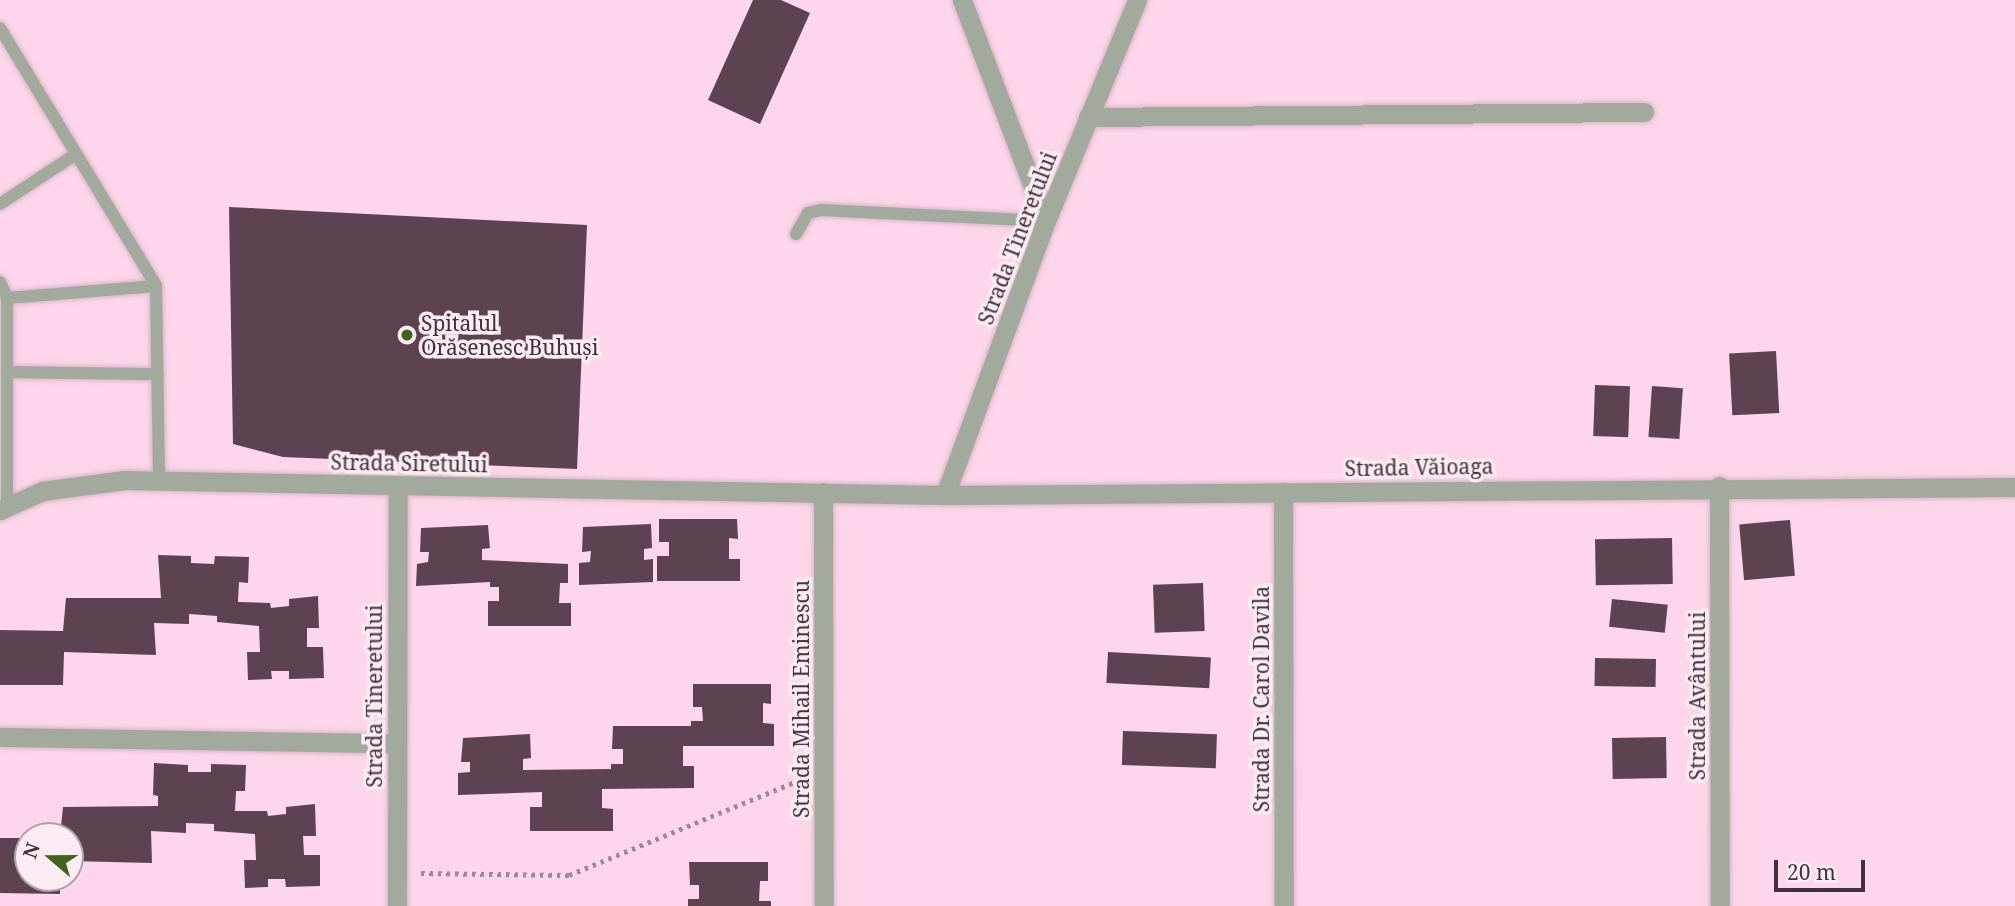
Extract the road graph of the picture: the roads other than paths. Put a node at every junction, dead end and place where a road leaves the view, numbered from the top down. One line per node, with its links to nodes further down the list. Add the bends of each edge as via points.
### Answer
1 (962, 0): 8 (street)
2 (1137, 0): 5 (street, Strada Tineretului)
3 (0, 28): 6 (lane)
4 (1644, 112): 5 (street)
5 (1088, 117): 8 (street, Strada Tineretului)
6 (76, 154): 7 (lane); 11 (lane)
7 (0, 204)
8 (1046, 221): 9 (lane, via 821,210 808,213); 21 (street, Strada Tineretului)
9 (796, 234)
10 (0, 282): 12 (lane)
11 (156, 286): 12 (lane); 14 (lane)
12 (7, 298): 13 (lane)
13 (7, 372): 14 (lane); 22 (lane)
14 (158, 374): 15 (lane)
15 (159, 480): 16 (street, Strada Siretului); 22 (street, Strada Siretului, via 42,491)
16 (397, 485): 19 (street, Strada Siretului); 24 (street, Strada Tineretului)
17 (1719, 486): 18 (street, Strada Văioaga); 20 (street, Strada Văioaga); 28 (street, Strada Avântului)
18 (2015, 487)
19 (823, 492): 21 (street, Strada Văioaga); 26 (street, Strada Mihail Eminescu)
20 (1283, 492): 21 (street, Strada Văioaga); 27 (street, Strada Dr. Carol Davila)
21 (945, 495)
22 (4, 508)
23 (0, 737): 24 (street)
24 (397, 743): 25 (street, Strada Tineretului)
25 (397, 906)
26 (824, 906)
27 (1284, 906)
28 (1720, 906)

